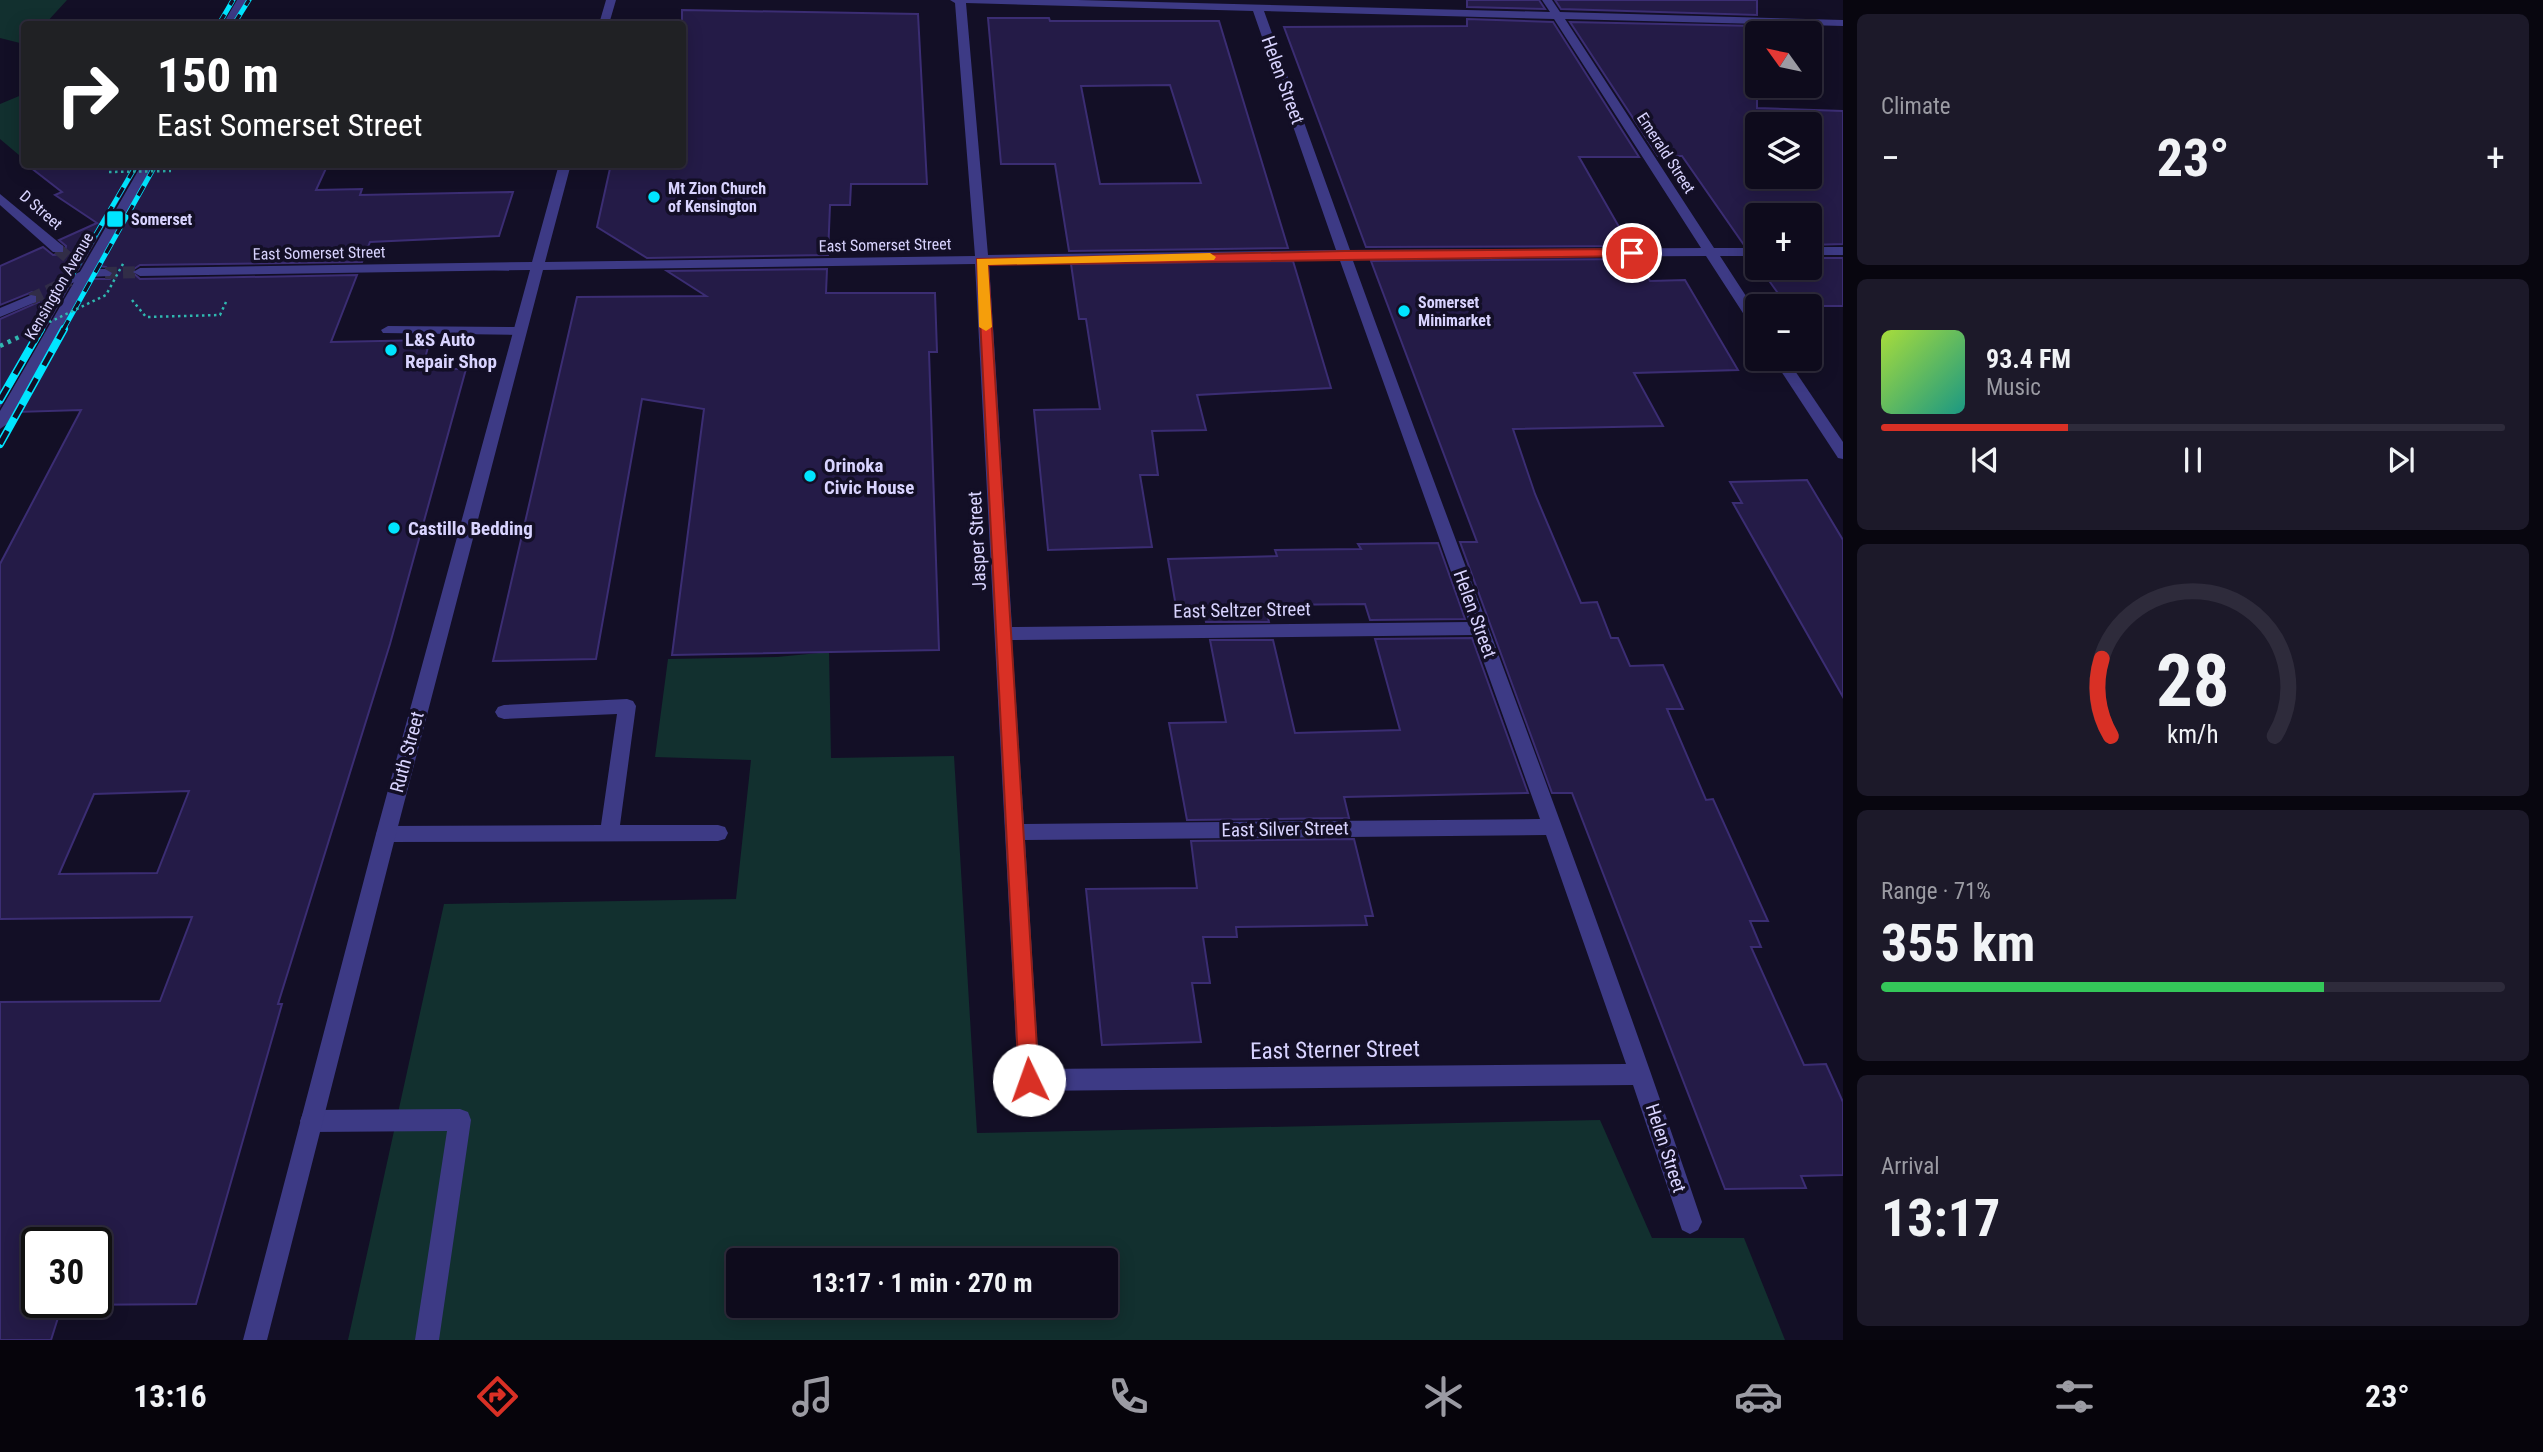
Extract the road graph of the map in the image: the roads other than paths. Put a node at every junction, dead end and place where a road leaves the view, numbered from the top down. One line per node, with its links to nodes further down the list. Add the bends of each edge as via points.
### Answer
1 (242, 0): 8 (street)
2 (611, 0): 9 (street)
3 (955, 0): 4 (street)
4 (960, 0): 6 (street); 20 (street, Jasper Street)
5 (1547, 0): 7 (street, Emerald Street)
6 (1257, 7): 7 (street); 19 (street, Helen Street)
7 (1557, 14): 10 (street); 18 (street, Emerald Street)
8 (230, 21)
9 (605, 21)
10 (1843, 23)
11 (146, 168): 22 (street, Kensington Avenue)
12 (564, 168): 21 (street, Ruth Street)
13 (0, 198): 14 (street, D Street)
14 (58, 249)
15 (1822, 251): 16 (street)
16 (1843, 251)
17 (1745, 252): 18 (street, East Somerset Street)
18 (1710, 253): 19 (street, East Somerset Street); 27 (street, Emerald Street)
19 (1345, 254): 20 (street, East Somerset Street); 34 (street, Helen Street)
20 (982, 261): 21 (street, East Somerset Street); 35 (street, Jasper Street)
21 (536, 268): 23 (street, East Somerset Street); 30 (street, Ruth Street)
22 (82, 270): 24 (street); 25 (street); 32 (street, Kensington Avenue)
23 (140, 272)
24 (105, 273)
25 (70, 280)
26 (31, 299): 28 (street)
27 (1745, 306)
28 (0, 313)
29 (388, 330): 30 (street)
30 (519, 331): 41 (street, Ruth Street)
31 (1788, 371): 33 (street)
32 (0, 424)
33 (1843, 454)
34 (1480, 628): 35 (street, East Seltzer Street); 37 (street, Helen Street)
35 (1004, 634): 38 (street, Jasper Street)
36 (504, 712): 39 (street, via 626,706)
37 (1555, 827): 38 (street, East Silver Street); 42 (street, Helen Street)
38 (1016, 832): 43 (street, Jasper Street)
39 (609, 833): 40 (street); 41 (street)
40 (718, 833)
41 (386, 834): 44 (street, Ruth Street)
42 (1642, 1074): 43 (street, East Sterner Street); 45 (street, Helen Street)
43 (1029, 1080)
44 (311, 1121): 46 (street, Ruth Street); 47 (street, via 460,1120)
45 (1690, 1222)
46 (255, 1340)
47 (427, 1340)

